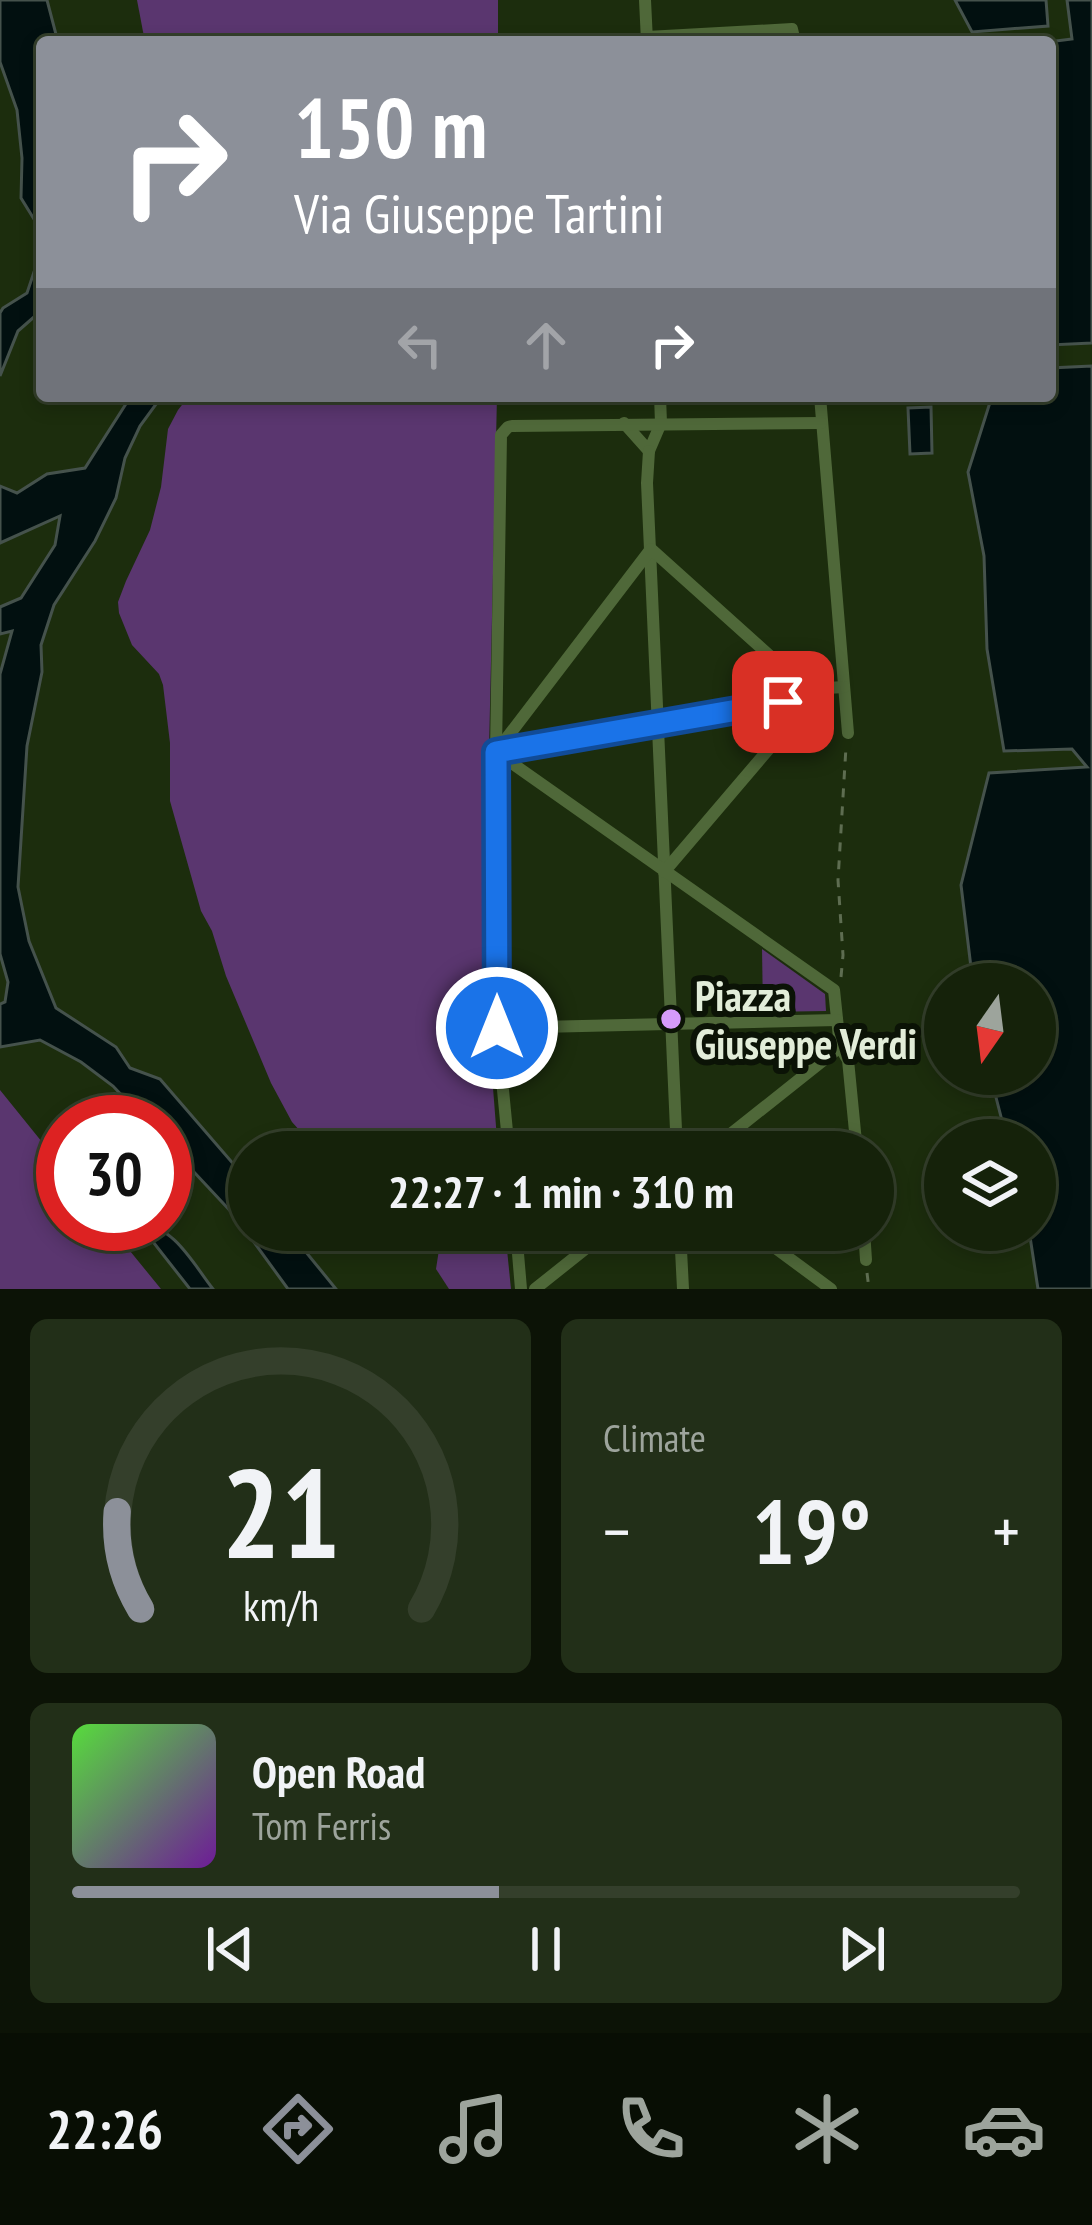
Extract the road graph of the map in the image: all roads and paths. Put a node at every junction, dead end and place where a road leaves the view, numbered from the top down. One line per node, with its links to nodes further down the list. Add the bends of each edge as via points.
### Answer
1 (645, 0): 2 (street)
2 (647, 36)
3 (660, 402): 6 (street)
4 (820, 402): 7 (street)
5 (624, 423): 6 (street); 8 (street); 14 (street, via 512,426 500,440)
6 (661, 423): 7 (street); 8 (street)
7 (821, 423): 10 (street)
8 (649, 451): 9 (street)
9 (651, 549): 11 (street, via 789,673); 12 (street); 14 (street)
10 (844, 687): 11 (street); 13 (street)
11 (799, 694): 12 (street); 15 (street, via 794,718)
12 (660, 723): 14 (street); 15 (street)
13 (848, 733): 16 (path, via 838,880 843,955)
14 (496, 752): 15 (street); 19 (street)
15 (664, 872): 16 (street); 18 (street)
16 (834, 990): 17 (street)
17 (837, 1020): 18 (street); 20 (street)
18 (670, 1024): 19 (street); 22 (street)
19 (497, 1028): 21 (street)
20 (840, 1047): 23 (street); 24 (street)
21 (507, 1131)
22 (676, 1131)
23 (734, 1131)
24 (854, 1131)
25 (518, 1251): 31 (street)
26 (583, 1251): 32 (street)
27 (681, 1251): 33 (street)
28 (779, 1251): 34 (street)
29 (865, 1251): 30 (street)
30 (866, 1260): 35 (path)
31 (521, 1289)
32 (535, 1289)
33 (683, 1289)
34 (830, 1289)
35 (869, 1289)

